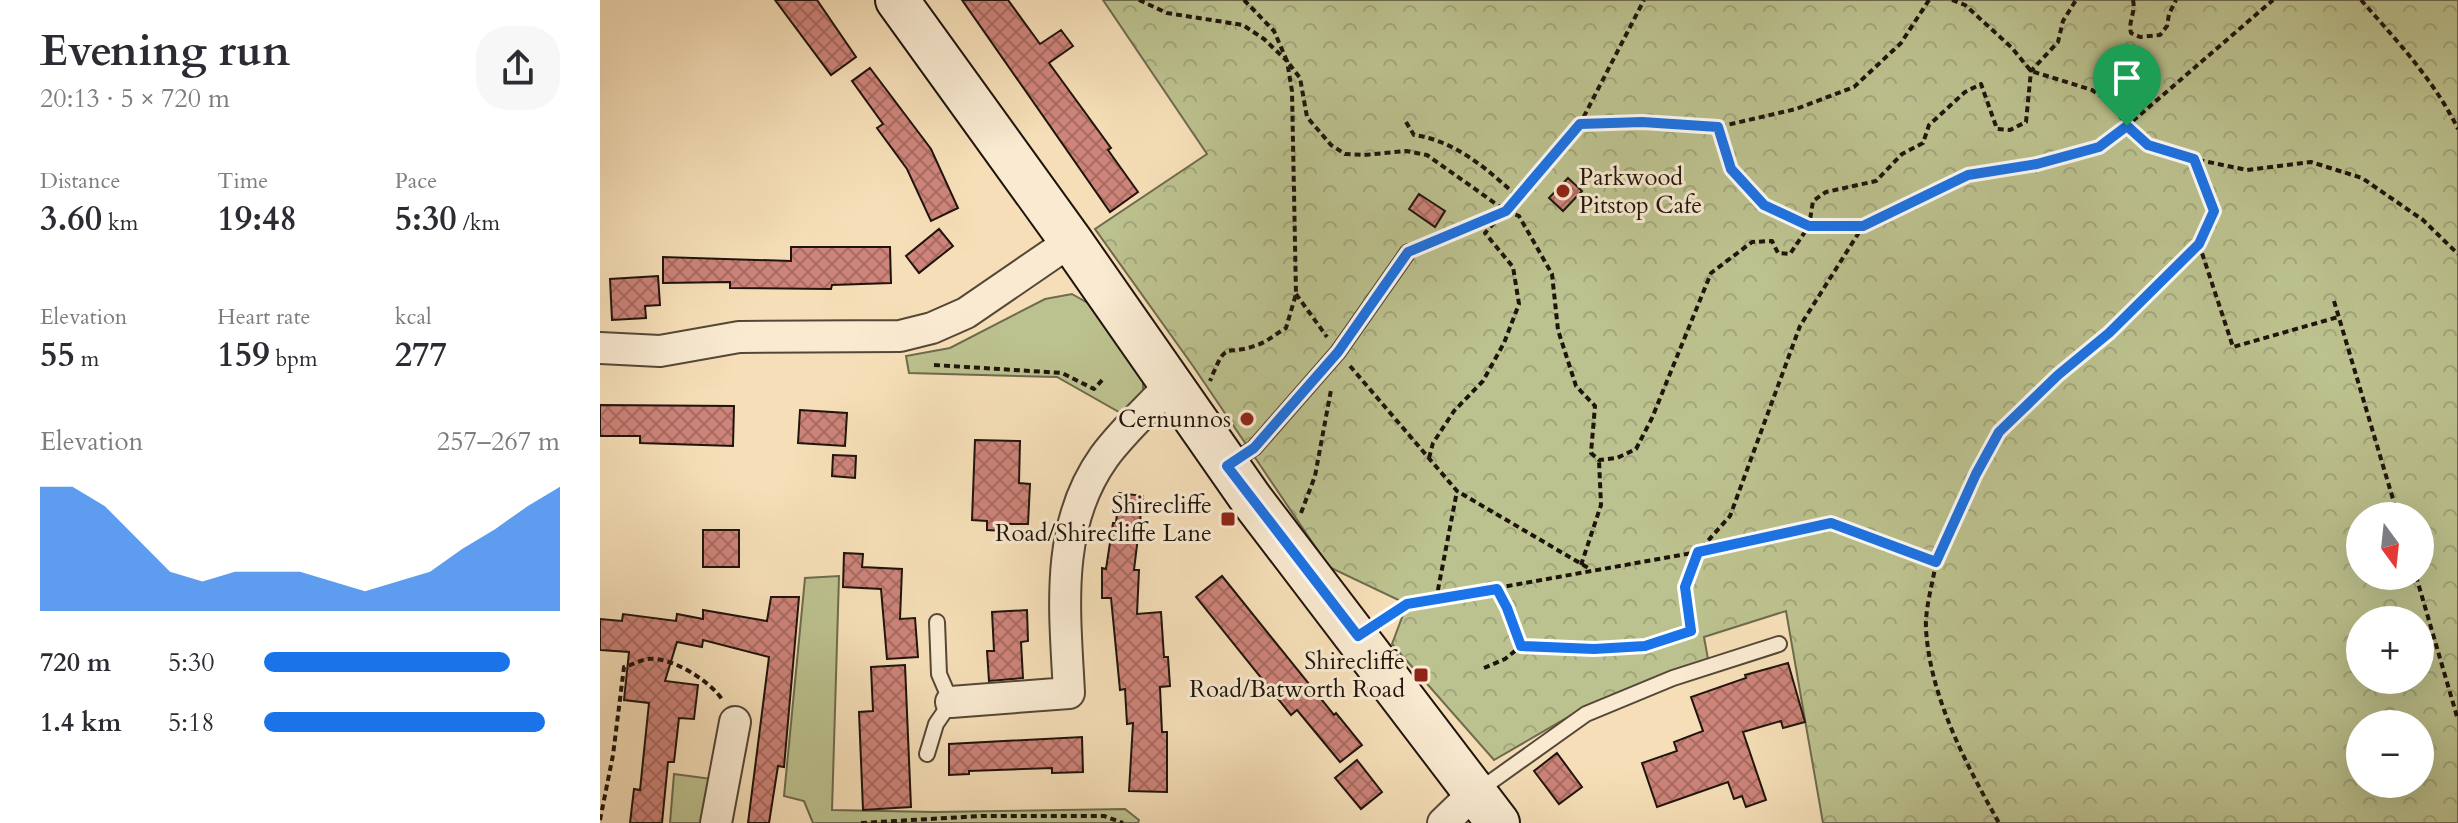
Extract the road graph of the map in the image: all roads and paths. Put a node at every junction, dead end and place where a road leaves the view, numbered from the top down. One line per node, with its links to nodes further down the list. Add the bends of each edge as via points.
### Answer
1 (897, 0): 24 (street)
2 (1139, 0): 12 (path, via 1167,13 1243,25)
3 (1244, 0): 12 (path, via 1274,31)
4 (1644, 0): 15 (path)
5 (1929, 0): 17 (path, via 1901,43 1854,87 1796,109)
6 (1952, 0): 13 (path, via 1965,5)
7 (2076, 0): 13 (path, via 2058,42)
8 (2133, 0): 9 (path, via 2131,33 2140,37 2160,35)
9 (2176, 0)
10 (2273, 0): 16 (path)
11 (2361, 0): 18 (path, via 2417,64)
12 (1287, 61): 21 (path, via 1300,78 1307,117 1331,145 1345,154 1427,155); 28 (path)
13 (2031, 71): 16 (path, via 2092,90 2111,103); 22 (path, via 2026,122 2010,130 1997,129 1981,84 1929,125 1923,143 1902,154 1876,181 1826,192 1813,201)
14 (1406, 122): 20 (path, via 1414,135 1437,138 1464,154)
15 (1580, 124): 17 (path); 20 (path)
16 (2127, 126): 19 (path, via 2148,145); 23 (path, via 2099,147 1968,175)
17 (1718, 127): 22 (path, via 1731,169 1764,205)
18 (2458, 129)
19 (2194, 159): 25 (path, via 2214,211); 27 (path, via 2247,170 2311,162 2362,178 2423,220)
20 (1518, 197): 21 (path)
21 (1506, 211): 26 (path); 36 (path, via 1485,233 1513,267 1519,304 1483,381 1454,411 1433,443); 37 (path, via 1519,216 1552,274 1558,330 1576,386 1595,406 1591,453)
22 (1809, 226): 23 (path); 37 (path, via 1790,254 1778,253 1772,241 1752,242 1711,273 1636,449)
23 (1863, 226): 42 (path, via 1800,326 1730,516)
24 (1071, 241): 31 (street, via 966,313 900,336 739,337 660,351); 35 (street)
25 (2199, 244): 30 (path, via 2233,347); 43 (path, via 1999,432)
26 (1408, 252): 32 (lane)
27 (2458, 254)
28 (1296, 294): 32 (path); 35 (path, via 1286,328 1257,346 1229,349 1220,355 1207,387)
29 (2334, 301): 30 (path)
30 (2339, 316): 40 (path)
31 (600, 348)
32 (1338, 352): 36 (path); 38 (lane, via 1254,448); 41 (path, via 1315,476 1298,522)
33 (934, 365): 34 (path, via 1062,373 1094,389)
34 (1104, 378)
35 (1178, 395): 38 (street); 54 (street, via 1105,456 1076,508 1064,595 1069,693)
36 (1429, 460): 39 (path)
37 (1599, 460): 44 (path, via 1601,505)
38 (1227, 466): 41 (street)
39 (1457, 491): 44 (path); 48 (path)
40 (2394, 502)
41 (1280, 535): 50 (street)
42 (1698, 552): 43 (path, via 1831,523); 45 (path); 52 (path, via 1685,587 1691,631 1645,646)
43 (1936, 562): 66 (path, via 1926,626 1933,676 1967,765)
44 (1581, 565): 45 (path)
45 (1593, 570): 46 (path)
46 (1497, 589): 48 (path); 52 (path)
47 (2420, 590): 55 (path)
48 (1436, 600): 50 (path, via 1407,604)
49 (937, 622): 54 (lane, via 939,674)
50 (1358, 636): 58 (street)
51 (1779, 644): 58 (lane, via 1673,678 1586,714)
52 (1521, 646): 53 (path)
53 (1484, 668)
54 (951, 702): 57 (lane, via 936,724)
55 (2458, 720)
56 (735, 722): 60 (path, via 718,693 693,672 651,658 624,667); 61 (street)
57 (927, 754)
58 (1486, 808): 65 (street)
59 (981, 816): 62 (path); 63 (path); 64 (path, via 1104,816)
60 (600, 820)
61 (716, 823)
62 (861, 823)
63 (984, 823)
64 (1123, 823)
65 (1443, 823)
66 (1999, 823)

